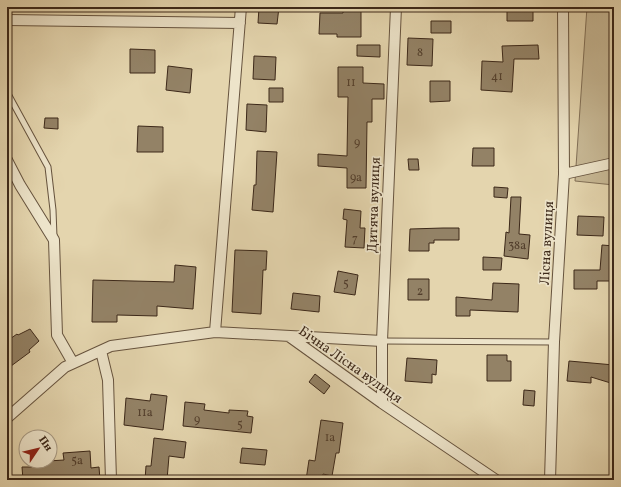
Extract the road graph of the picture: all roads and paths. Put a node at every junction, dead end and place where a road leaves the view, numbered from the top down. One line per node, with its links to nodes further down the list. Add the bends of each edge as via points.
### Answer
1 (241, 7): 5 (street)
2 (396, 7): 13 (street, Дитяча вулиця)
3 (563, 7): 9 (street, Лісна вулиця)
4 (7, 20): 5 (street)
5 (240, 23): 11 (street)
6 (7, 92): 10 (lane, via 48,167)
7 (7, 160): 10 (street)
8 (614, 163): 9 (street)
9 (564, 174): 14 (street, Лісна вулиця)
10 (54, 240): 16 (street, via 57,335)
11 (215, 332): 12 (street, Бічна Лісна вулиця); 15 (street, Бічна Лісна вулиця, via 111,346)
12 (290, 337): 13 (street); 17 (street, Бічна Лісна вулиця)
13 (382, 341): 14 (lane); 17 (street, Дитяча вулиця)
14 (554, 342): 21 (street, Лісна вулиця)
15 (101, 351): 16 (street, Бічна Лісна вулиця); 19 (street, via 108,380)
16 (73, 363): 18 (street, Бічна Лісна вулиця, via 65,366)
17 (382, 403): 20 (street, Бічна Лісна вулиця)
18 (7, 418)
19 (110, 480)
20 (496, 480)
21 (550, 480)

